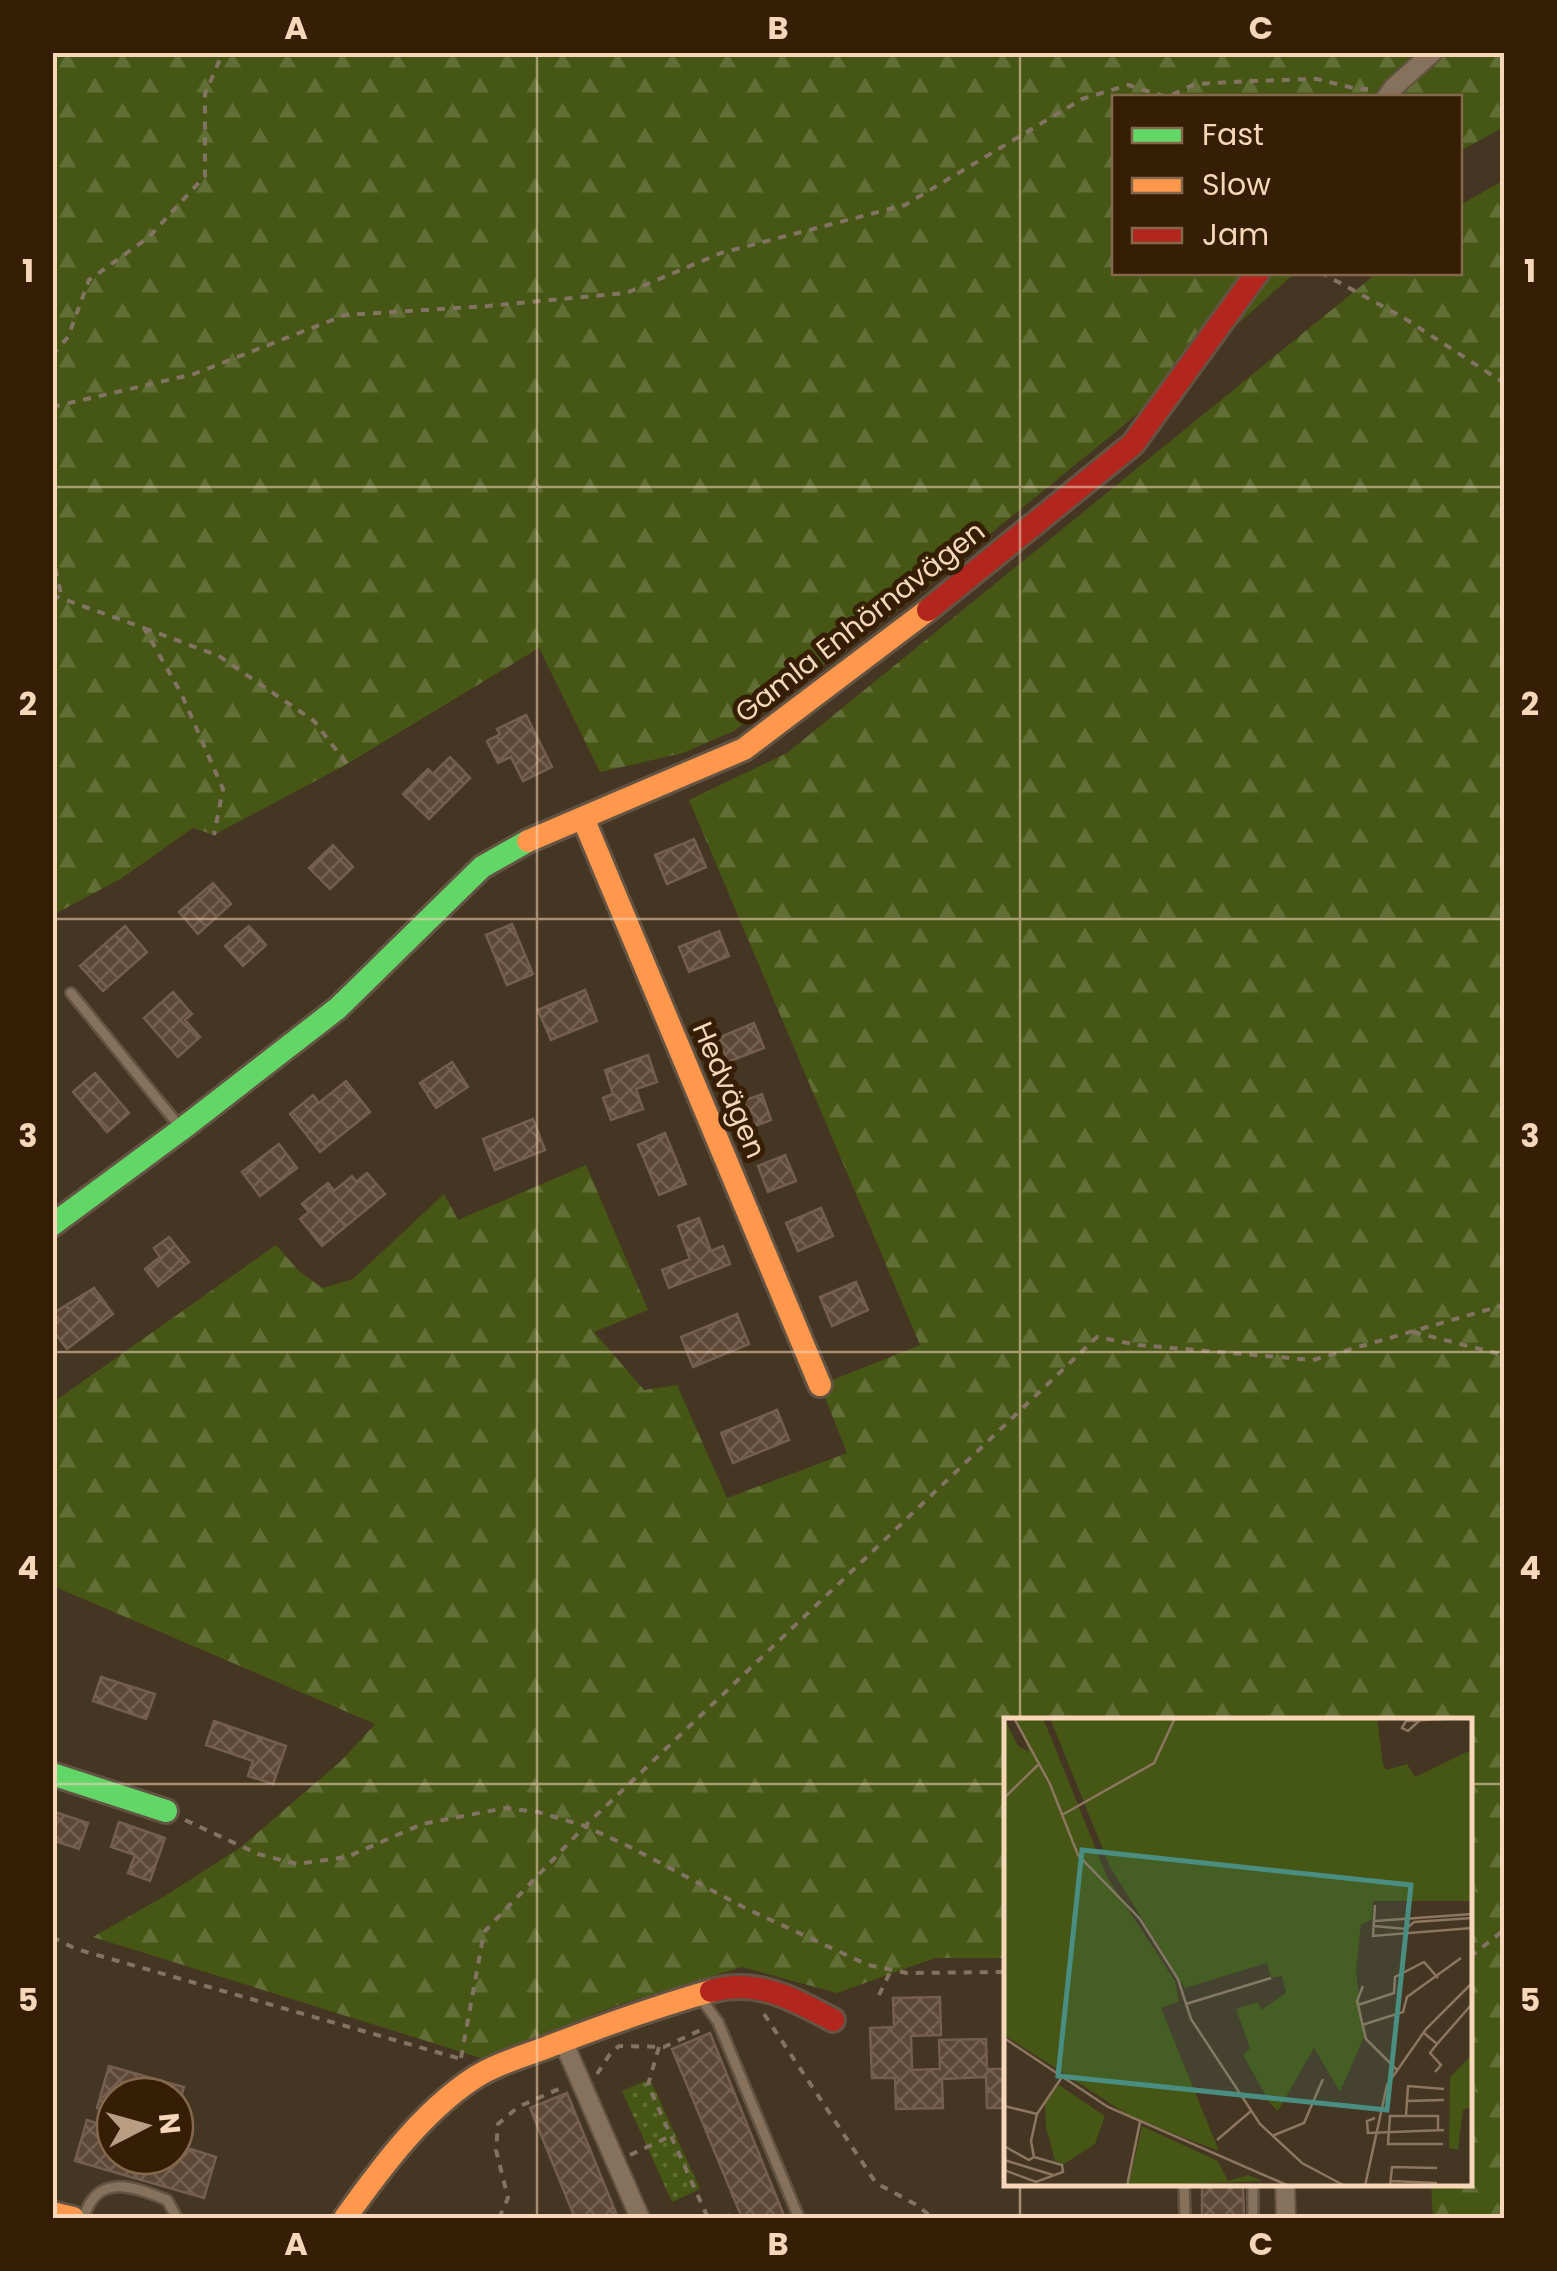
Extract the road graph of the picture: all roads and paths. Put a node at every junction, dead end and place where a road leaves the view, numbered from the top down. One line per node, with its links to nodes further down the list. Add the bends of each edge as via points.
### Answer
1 (223, 52): 8 (path, via 204,94 205,176 149,237 89,280 68,337)
2 (1433, 52): 3 (street)
3 (1389, 93): 5 (path, via 1317,78 1195,84)
4 (1159, 95): 10 (path, via 1128,86 1082,99 905,205 721,253 626,292 345,315 194,374)
5 (1170, 95)
6 (1256, 275): 16 (street, Gamla Enhörnavägen, via 1133,444 919,617 744,749)
7 (1325, 275): 9 (path)
8 (52, 355)
9 (1504, 383)
10 (52, 408)
11 (52, 553): 13 (path)
12 (52, 595): 13 (path)
13 (62, 599): 14 (path)
14 (144, 628): 15 (path, via 219,656 314,721); 17 (path, via 223,789)
15 (346, 764)
16 (582, 818): 19 (street, Gamla Enhörnavägen, via 482,867 338,1008); 24 (street, Hedvägen)
17 (214, 836)
18 (71, 993): 19 (lane)
19 (182, 1129): 20 (street, Gamla Enhörnavägen)
20 (52, 1225)
21 (1504, 1305): 22 (path)
22 (1412, 1332): 23 (path); 27 (path, via 1313,1360 1098,1336)
23 (1504, 1357)
24 (820, 1385)
25 (52, 1774): 26 (street)
26 (166, 1811): 27 (path, via 258,1854 298,1864 346,1857 422,1824 504,1808)
27 (585, 1826): 31 (path, via 837,1951); 39 (path, via 484,1932)
28 (1504, 1930): 30 (path)
29 (52, 1937): 39 (path)
30 (1472, 1955)
31 (892, 1968): 32 (path); 35 (path)
32 (1004, 1972)
33 (750, 1988): 34 (street); 36 (street, via 784,1994); 58 (path, via 876,2182)
34 (699, 1994): 37 (street); 57 (lane, via 718,2022)
35 (879, 1995)
36 (833, 2020)
37 (563, 2040): 40 (street); 42 (street)
38 (659, 2047): 41 (path, via 648,2085)
39 (461, 2059): 40 (path)
40 (488, 2071): 52 (street, via 436,2109)
41 (672, 2136): 42 (path); 55 (path)
42 (615, 2162): 54 (street)
43 (1184, 2186): 59 (lane)
44 (1253, 2186): 60 (lane)
45 (1285, 2186): 61 (street)
46 (508, 2198): 53 (path)
47 (52, 2213): 49 (street)
48 (732, 2214): 56 (path)
49 (74, 2218)
50 (84, 2218): 51 (lane, via 88,2204 113,2186 167,2200)
51 (177, 2218)
52 (345, 2218)
53 (499, 2218)
54 (640, 2218)
55 (708, 2218)
56 (722, 2218)
57 (799, 2218)
58 (934, 2218)
59 (1186, 2218)
60 (1253, 2218)
61 (1286, 2218)

